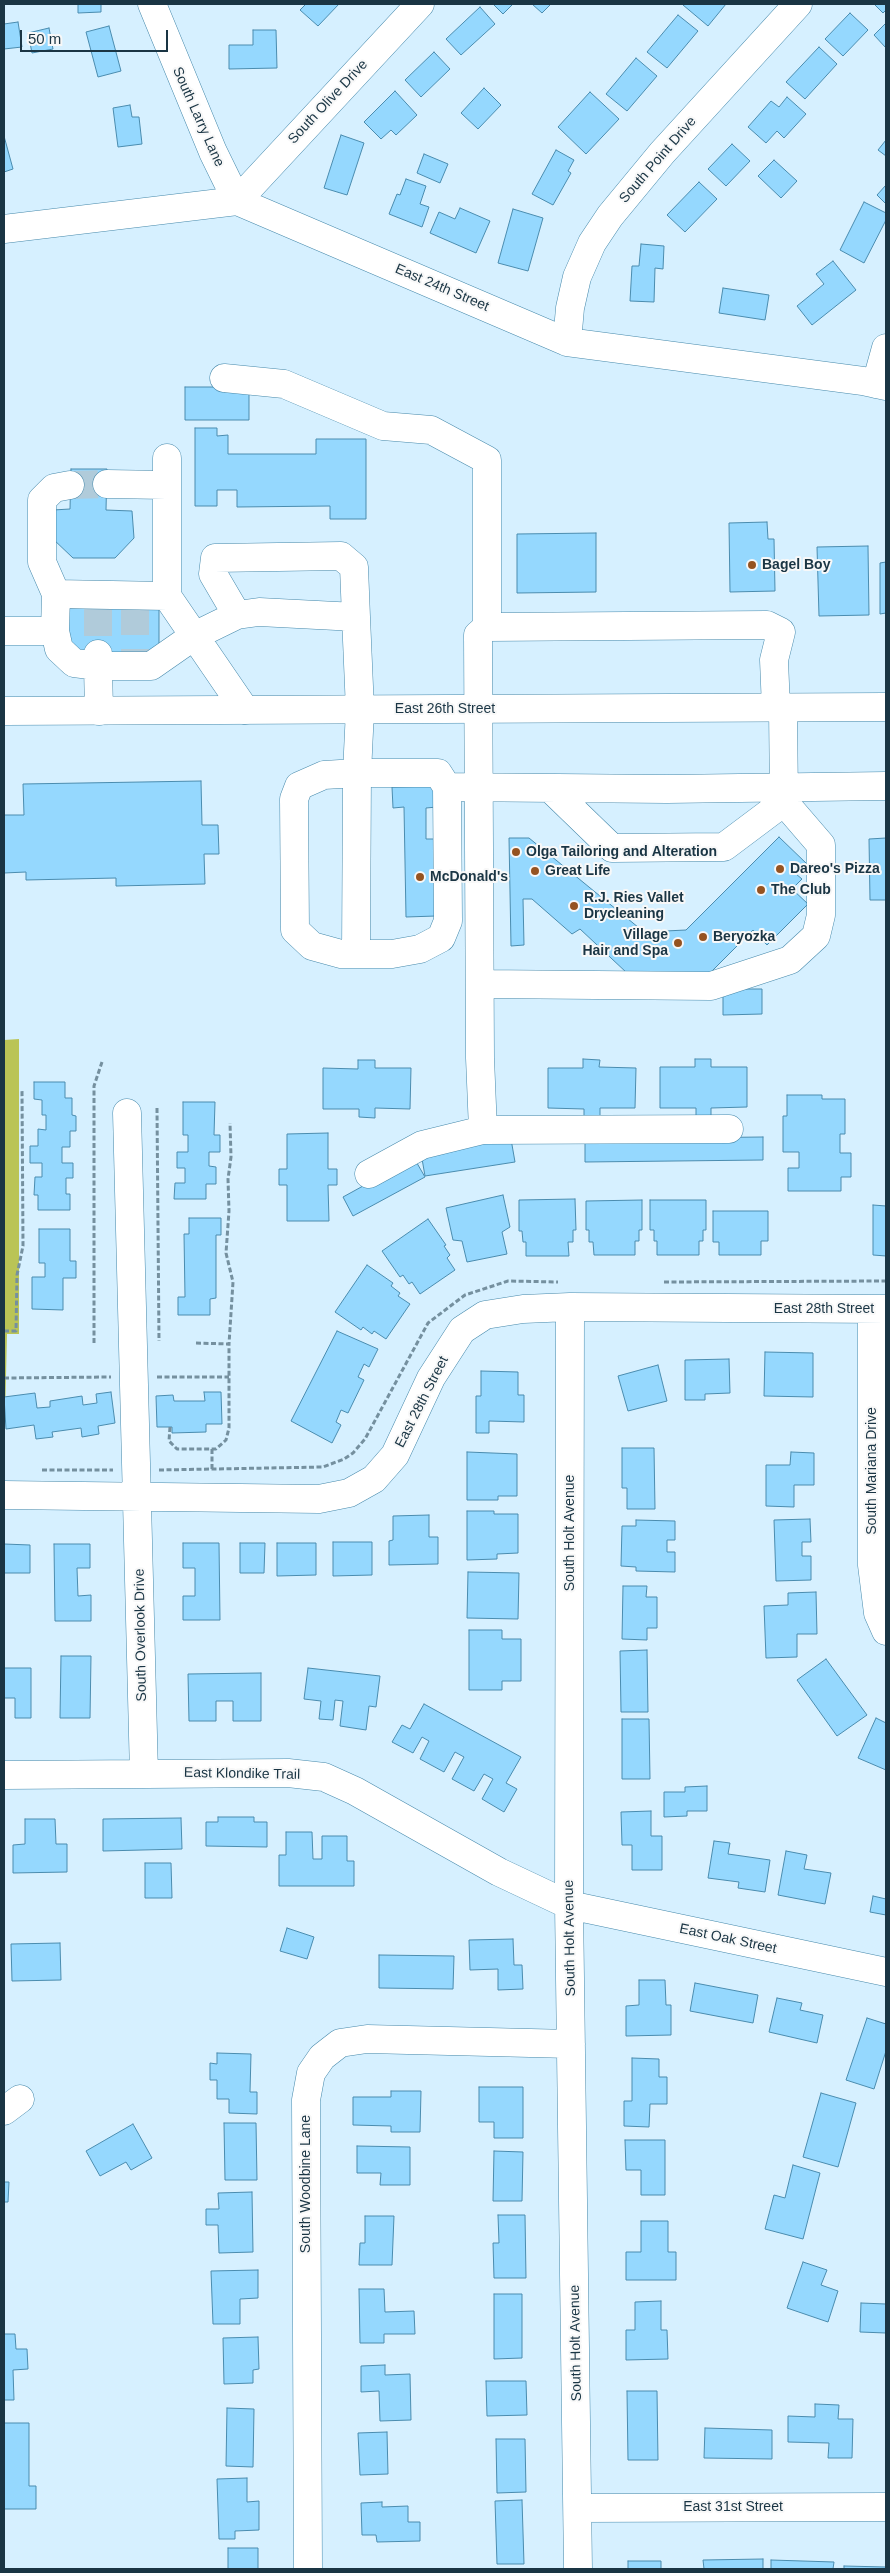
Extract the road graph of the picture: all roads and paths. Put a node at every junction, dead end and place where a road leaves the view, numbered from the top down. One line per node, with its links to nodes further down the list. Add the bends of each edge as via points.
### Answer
1 (152, 4): 4 (street, South Larry Lane, via 213,152)
2 (420, 4): 4 (street, South Olive Drive)
3 (798, 4): 6 (street, South Point Drive, via 662,152 592,243 575,284)
4 (237, 200): 5 (street); 6 (street, East 24th Street)
5 (4, 229)
6 (567, 342): 9 (street, East 24th Street)
7 (886, 348): 9 (street)
8 (224, 378): 18 (street, via 284,384 383,426 431,430 487,460)
9 (881, 385)
10 (167, 458): 13 (street)
11 (70, 484): 14 (street, via 54,488 42,500 42,562)
12 (107, 484): 13 (street)
13 (166, 485): 15 (street)
14 (56, 594): 15 (street, via 97,601 135,601); 20 (street)
15 (168, 596): 21 (street)
16 (237, 614): 17 (street, via 259,612); 17 (street, via 213,574 215,558 341,556 354,568); 21 (street)
17 (356, 617): 27 (street)
18 (487, 627): 24 (street, via 767,625 781,632 774,660); 25 (street, via 478,635)
19 (4, 631): 20 (street)
20 (55, 631): 22 (street, via 58,649 74,663)
21 (194, 636): 22 (street, via 151,666 136,660); 26 (street)
22 (98, 660): 29 (street)
23 (886, 707): 24 (street, East 26th Street)
24 (779, 708): 25 (street, East 26th Street); 35 (street)
25 (478, 709): 27 (street, East 26th Street); 33 (street)
26 (244, 710): 27 (street, East 26th Street); 29 (street, East 26th Street)
27 (360, 710): 30 (street)
28 (4, 711): 29 (street, East 26th Street)
29 (99, 711)
30 (357, 773): 32 (street, via 438,773); 36 (street); 36 (street, via 324,775 299,786 294,799 295,930 312,946 340,954)
31 (886, 786): 35 (street)
32 (447, 787): 33 (street); 36 (street, via 448,921 441,938 420,949 392,954)
33 (478, 787): 34 (street); 37 (street)
34 (550, 788): 35 (street); 35 (street, via 612,848 724,847)
35 (784, 794): 37 (street, via 821,844 821,915 816,936 790,960 711,986)
36 (356, 954)
37 (480, 984): 44 (street)
38 (102, 1062): 50 (path, via 94,1086)
39 (22, 1091): 48 (path, via 23,1246 17,1275 16,1330)
40 (157, 1108): 49 (path)
41 (127, 1113): 57 (street, South Overlook Drive)
42 (230, 1122): 52 (path, via 230,1211 226,1253 232,1282)
43 (729, 1129): 44 (street)
44 (483, 1130): 45 (street, via 422,1145)
45 (368, 1174)
46 (570, 1307): 47 (street, East 28th Street); 57 (street, East 28th Street, via 485,1315 462,1330 431,1378 395,1455 374,1479 349,1493 318,1499); 61 (street, South Holt Avenue)
47 (879, 1309): 58 (street, South Mariana Drive, via 872,1565 878,1612)
48 (4, 1331)
49 (159, 1341)
50 (94, 1343)
51 (196, 1343): 52 (path)
52 (229, 1344): 54 (path, via 230,1428 226,1440)
53 (170, 1427): 54 (path, via 169,1441 177,1449)
54 (212, 1449): 55 (path)
55 (212, 1469)
56 (4, 1495): 57 (street, East 28th Street)
57 (138, 1497): 59 (street, South Overlook Drive)
58 (886, 1631)
59 (144, 1774): 60 (street, East Klondike Trail); 61 (street, East Klondike Trail, via 288,1773 324,1777 499,1872)
60 (4, 1775)
61 (569, 1905): 62 (street, East Oak Street); 63 (street, South Holt Avenue)
62 (886, 1972)
63 (571, 2044): 65 (street, South Holt Avenue); 66 (street, South Woodbine Lane, via 367,2039 340,2043 322,2057 311,2073 306,2100)
64 (886, 2507): 65 (street, East 31st Street)
65 (579, 2508): 67 (street, South Holt Avenue)
66 (308, 2569)
67 (578, 2569)

